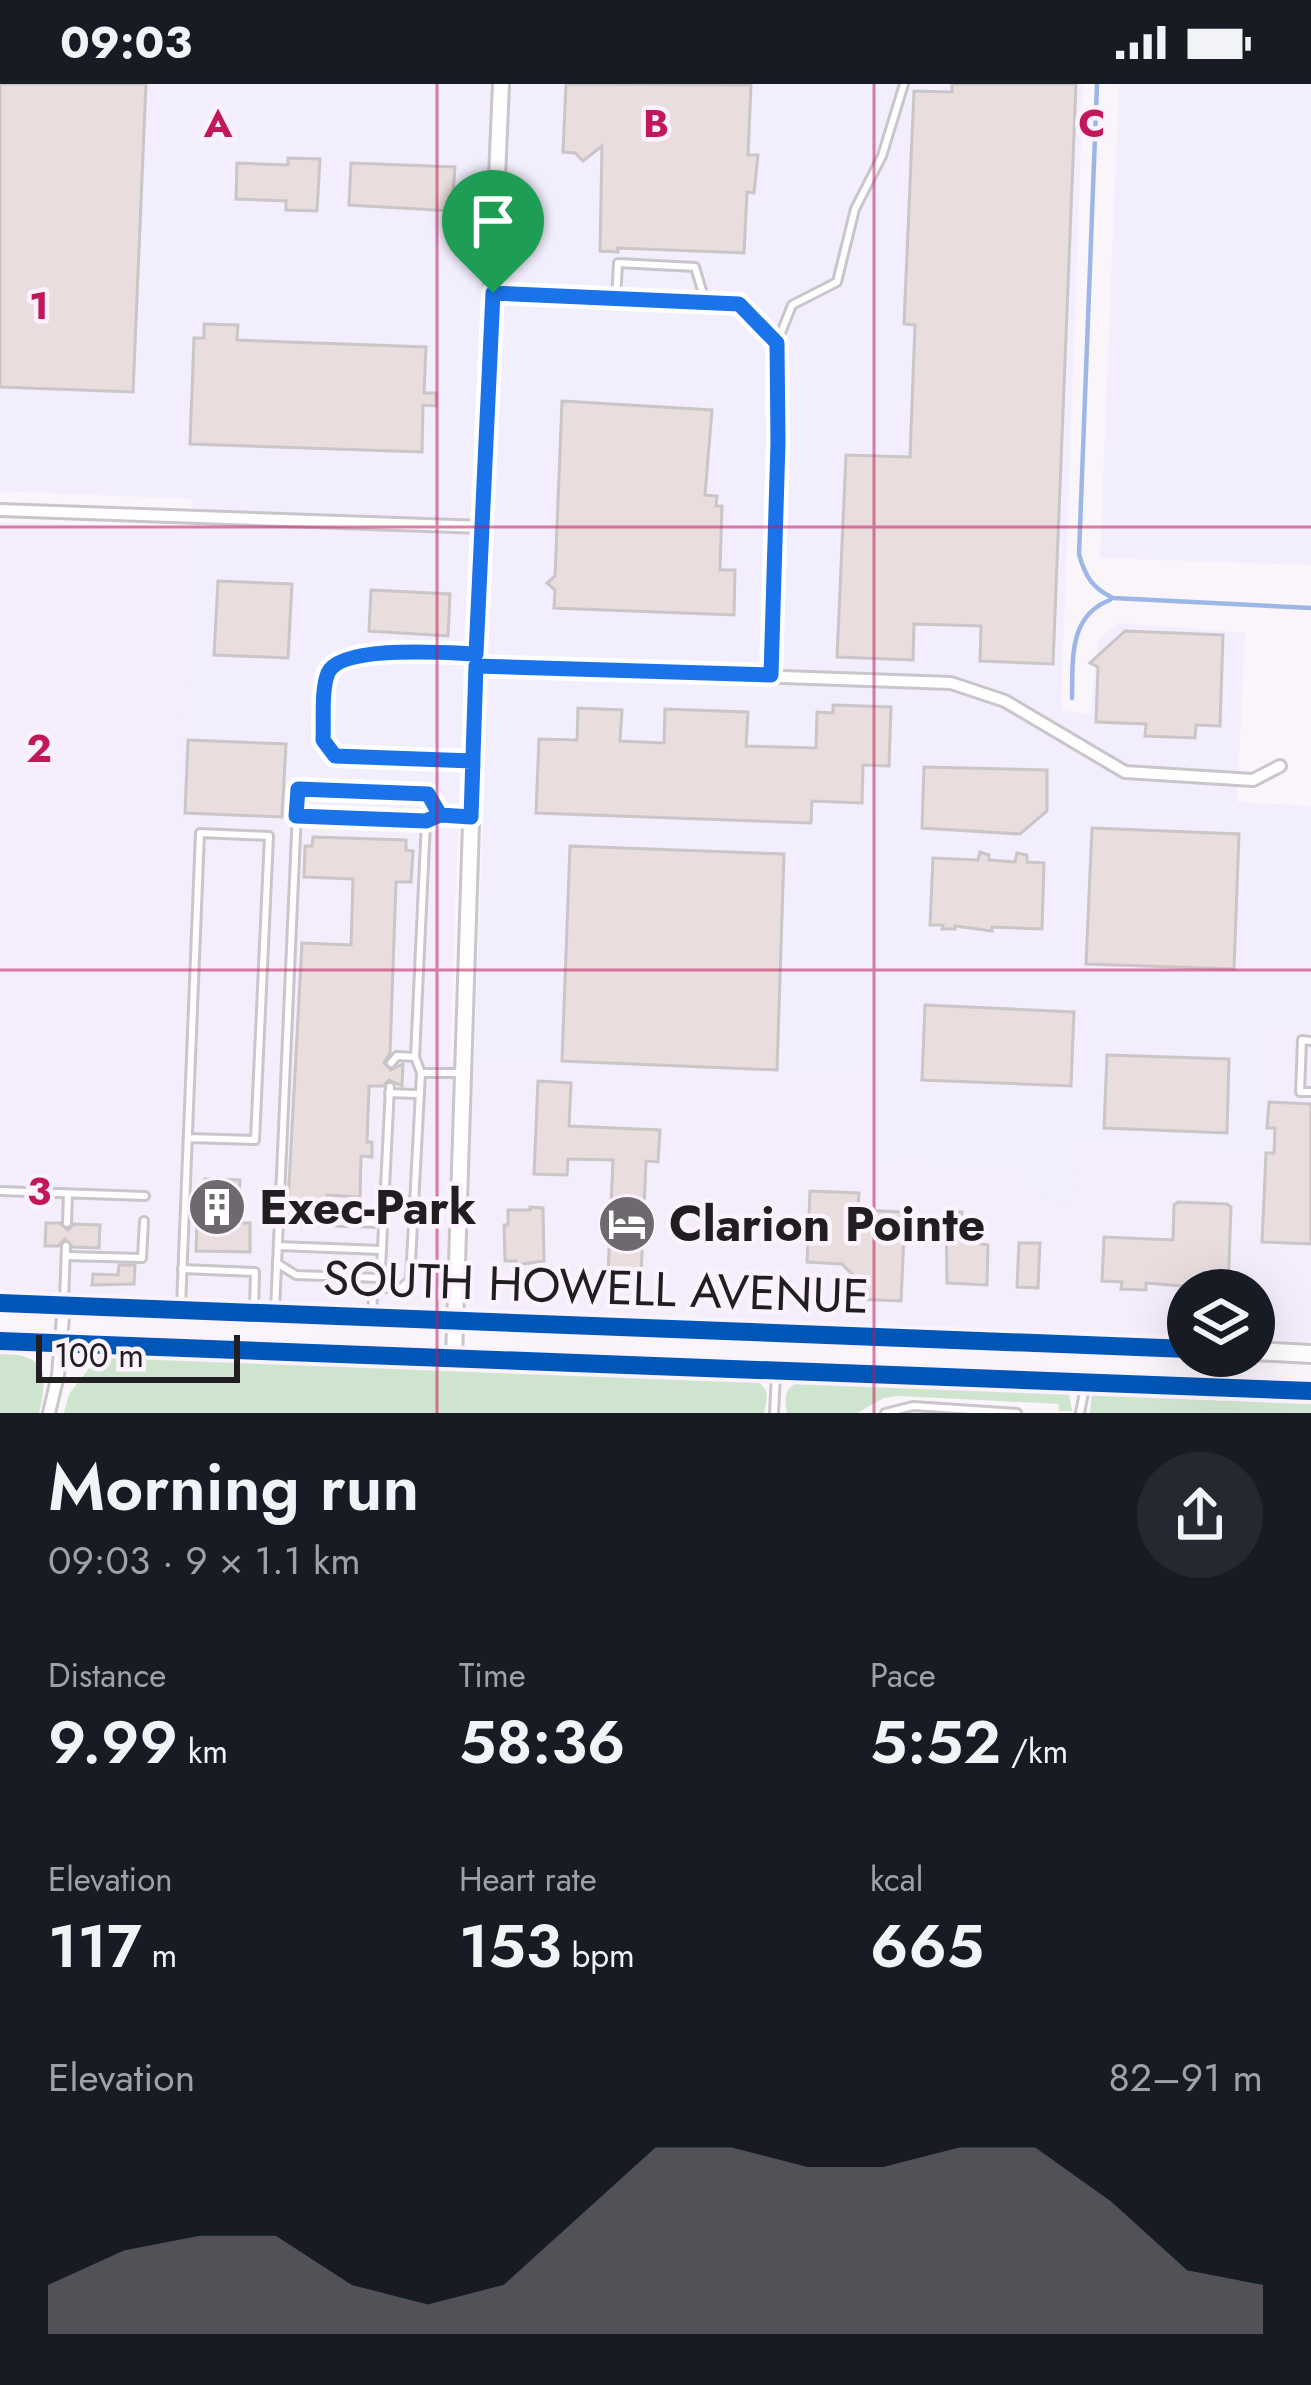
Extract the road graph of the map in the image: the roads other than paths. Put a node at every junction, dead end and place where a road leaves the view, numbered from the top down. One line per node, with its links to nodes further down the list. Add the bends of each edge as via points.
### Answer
1 (501, 84): 3 (street)
2 (904, 84): 6 (lane, via 882,156 854,209 837,282 792,305)
3 (493, 293): 4 (lane); 8 (street)
4 (616, 298): 5 (lane); 5 (lane, via 618,263 695,267)
5 (706, 304): 6 (lane, via 739,304)
6 (777, 343): 10 (street)
7 (0, 510): 8 (street)
8 (484, 527): 9 (street)
9 (476, 660): 10 (street); 11 (street); 11 (lane, via 384,652 336,664 328,673 323,740 335,756)
10 (771, 675): 12 (street, via 951,683 1005,700 1110,765 1147,776 1253,780)
11 (473, 761): 15 (street)
12 (1280, 766)
13 (440, 815): 14 (lane, via 428,794 298,789); 15 (lane); 16 (lane)
14 (296, 816): 16 (lane); 28 (lane)
15 (471, 817): 21 (street)
16 (426, 821): 18 (lane)
17 (1311, 1041): 22 (lane, via 1302,1040 1300,1092)
18 (415, 1057): 19 (lane); 20 (lane)
19 (391, 1063)
20 (421, 1073): 21 (lane); 23 (lane)
21 (463, 1073): 45 (street)
22 (1311, 1092)
23 (417, 1094): 31 (lane, via 390,1090); 38 (lane, via 410,1280 401,1288)
24 (188, 1138): 24 (lane, via 200,833 269,836 255,1140); 37 (lane)
25 (0, 1191): 26 (lane)
26 (68, 1194): 27 (lane); 30 (lane)
27 (145, 1196)
28 (279, 1220): 31 (lane); 33 (lane)
29 (144, 1221): 35 (lane, via 142,1258)
30 (67, 1223)
31 (382, 1223): 34 (lane)
32 (66, 1246): 35 (lane)
33 (278, 1246): 34 (lane); 36 (lane)
34 (381, 1250): 38 (lane)
35 (66, 1256): 40 (lane)
36 (277, 1264): 38 (lane, via 296,1275); 43 (lane)
37 (182, 1269): 41 (lane); 42 (lane, via 255,1271)
38 (380, 1283): 44 (lane)
39 (0, 1303): 40 (main road, SOUTH HOWELL AVENUE)
40 (64, 1305): 41 (main road, SOUTH HOWELL AVENUE); 47 (street)
41 (181, 1310): 42 (main road, SOUTH HOWELL AVENUE)
42 (254, 1312): 43 (main road, SOUTH HOWELL AVENUE)
43 (274, 1313): 44 (main road, SOUTH HOWELL AVENUE)
44 (372, 1317): 45 (main road, SOUTH HOWELL AVENUE)
45 (455, 1320): 48 (main road, SOUTH HOWELL AVENUE); 51 (street)
46 (0, 1341): 47 (main road, SOUTH HOWELL AVENUE)
47 (62, 1343): 51 (main road, SOUTH HOWELL AVENUE); 55 (street)
48 (1167, 1348)
49 (1275, 1353): 50 (main road)
50 (1311, 1354)
51 (454, 1358): 52 (main road, SOUTH HOWELL AVENUE)
52 (777, 1370): 53 (main road, SOUTH HOWELL AVENUE); 56 (lane)
53 (1087, 1383): 54 (main road, SOUTH HOWELL AVENUE); 59 (lane)
54 (1311, 1391)
55 (50, 1413)
56 (774, 1413)
57 (885, 1413): 58 (lane, via 913,1406)
58 (1017, 1413)
59 (1081, 1413)

